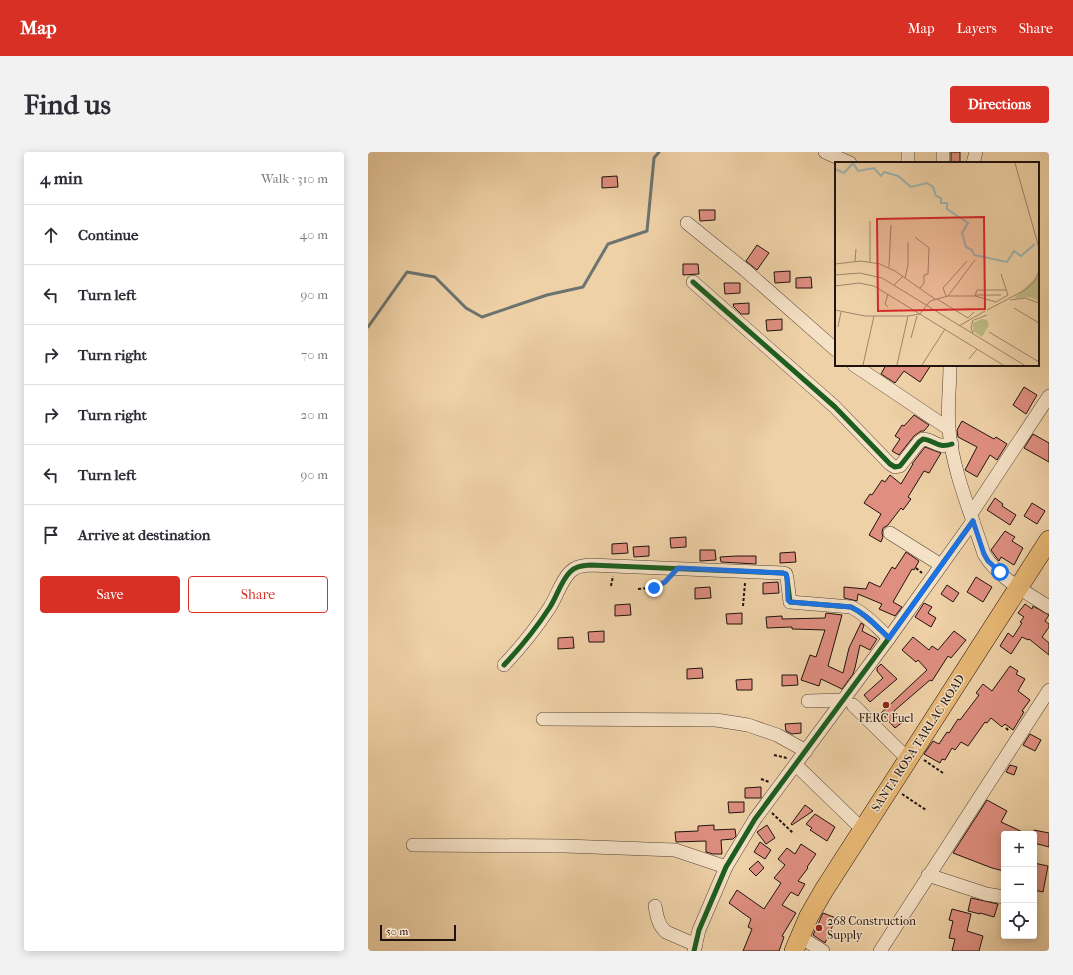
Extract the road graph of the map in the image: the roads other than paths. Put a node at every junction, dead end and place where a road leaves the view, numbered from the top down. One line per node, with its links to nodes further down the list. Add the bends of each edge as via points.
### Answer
1 (825, 152): 3 (street)
2 (976, 152): 4 (street)
3 (848, 162)
4 (973, 162)
5 (687, 223): 7 (street)
6 (693, 282): 12 (street, via 835,407 890,464 900,466 923,439 940,446)
7 (835, 349)
8 (855, 366): 11 (street)
9 (950, 366): 11 (street)
10 (1049, 396): 13 (street)
11 (949, 429): 12 (street)
12 (952, 444): 13 (street, via 959,478)
13 (972, 517): 16 (street); 17 (street, via 988,561)
14 (890, 533): 16 (street)
15 (1049, 540): 17 (highway, SANTA ROSA-TARLAC ROAD)
16 (941, 566): 19 (street)
17 (1018, 587): 18 (street); 26 (highway, SANTA ROSA-TARLAC ROAD)
18 (1049, 607)
19 (889, 638): 20 (street, via 865,615 851,607 790,602 787,578 783,573 590,565 575,568 566,577 541,620); 23 (street)
20 (504, 665)
21 (1049, 690): 31 (street)
22 (808, 700): 23 (street)
23 (848, 702): 25 (street); 26 (street)
24 (543, 719): 25 (street, via 716,720 748,725)
25 (806, 751): 27 (street)
26 (910, 756): 28 (highway, SANTA ROSA-TARLAC ROAD)
27 (796, 764): 28 (street); 30 (street, via 755,819)
28 (862, 829): 34 (highway, SANTA ROSA-TARLAC ROAD, via 809,916)
29 (413, 845): 30 (street, via 675,850)
30 (726, 867): 35 (street, via 699,930)
31 (928, 875): 32 (street, via 986,894); 37 (street)
32 (1001, 896)
33 (656, 906): 35 (street, via 663,930)
34 (797, 944): 36 (street)
35 (695, 948)
36 (823, 951)
37 (880, 951)

